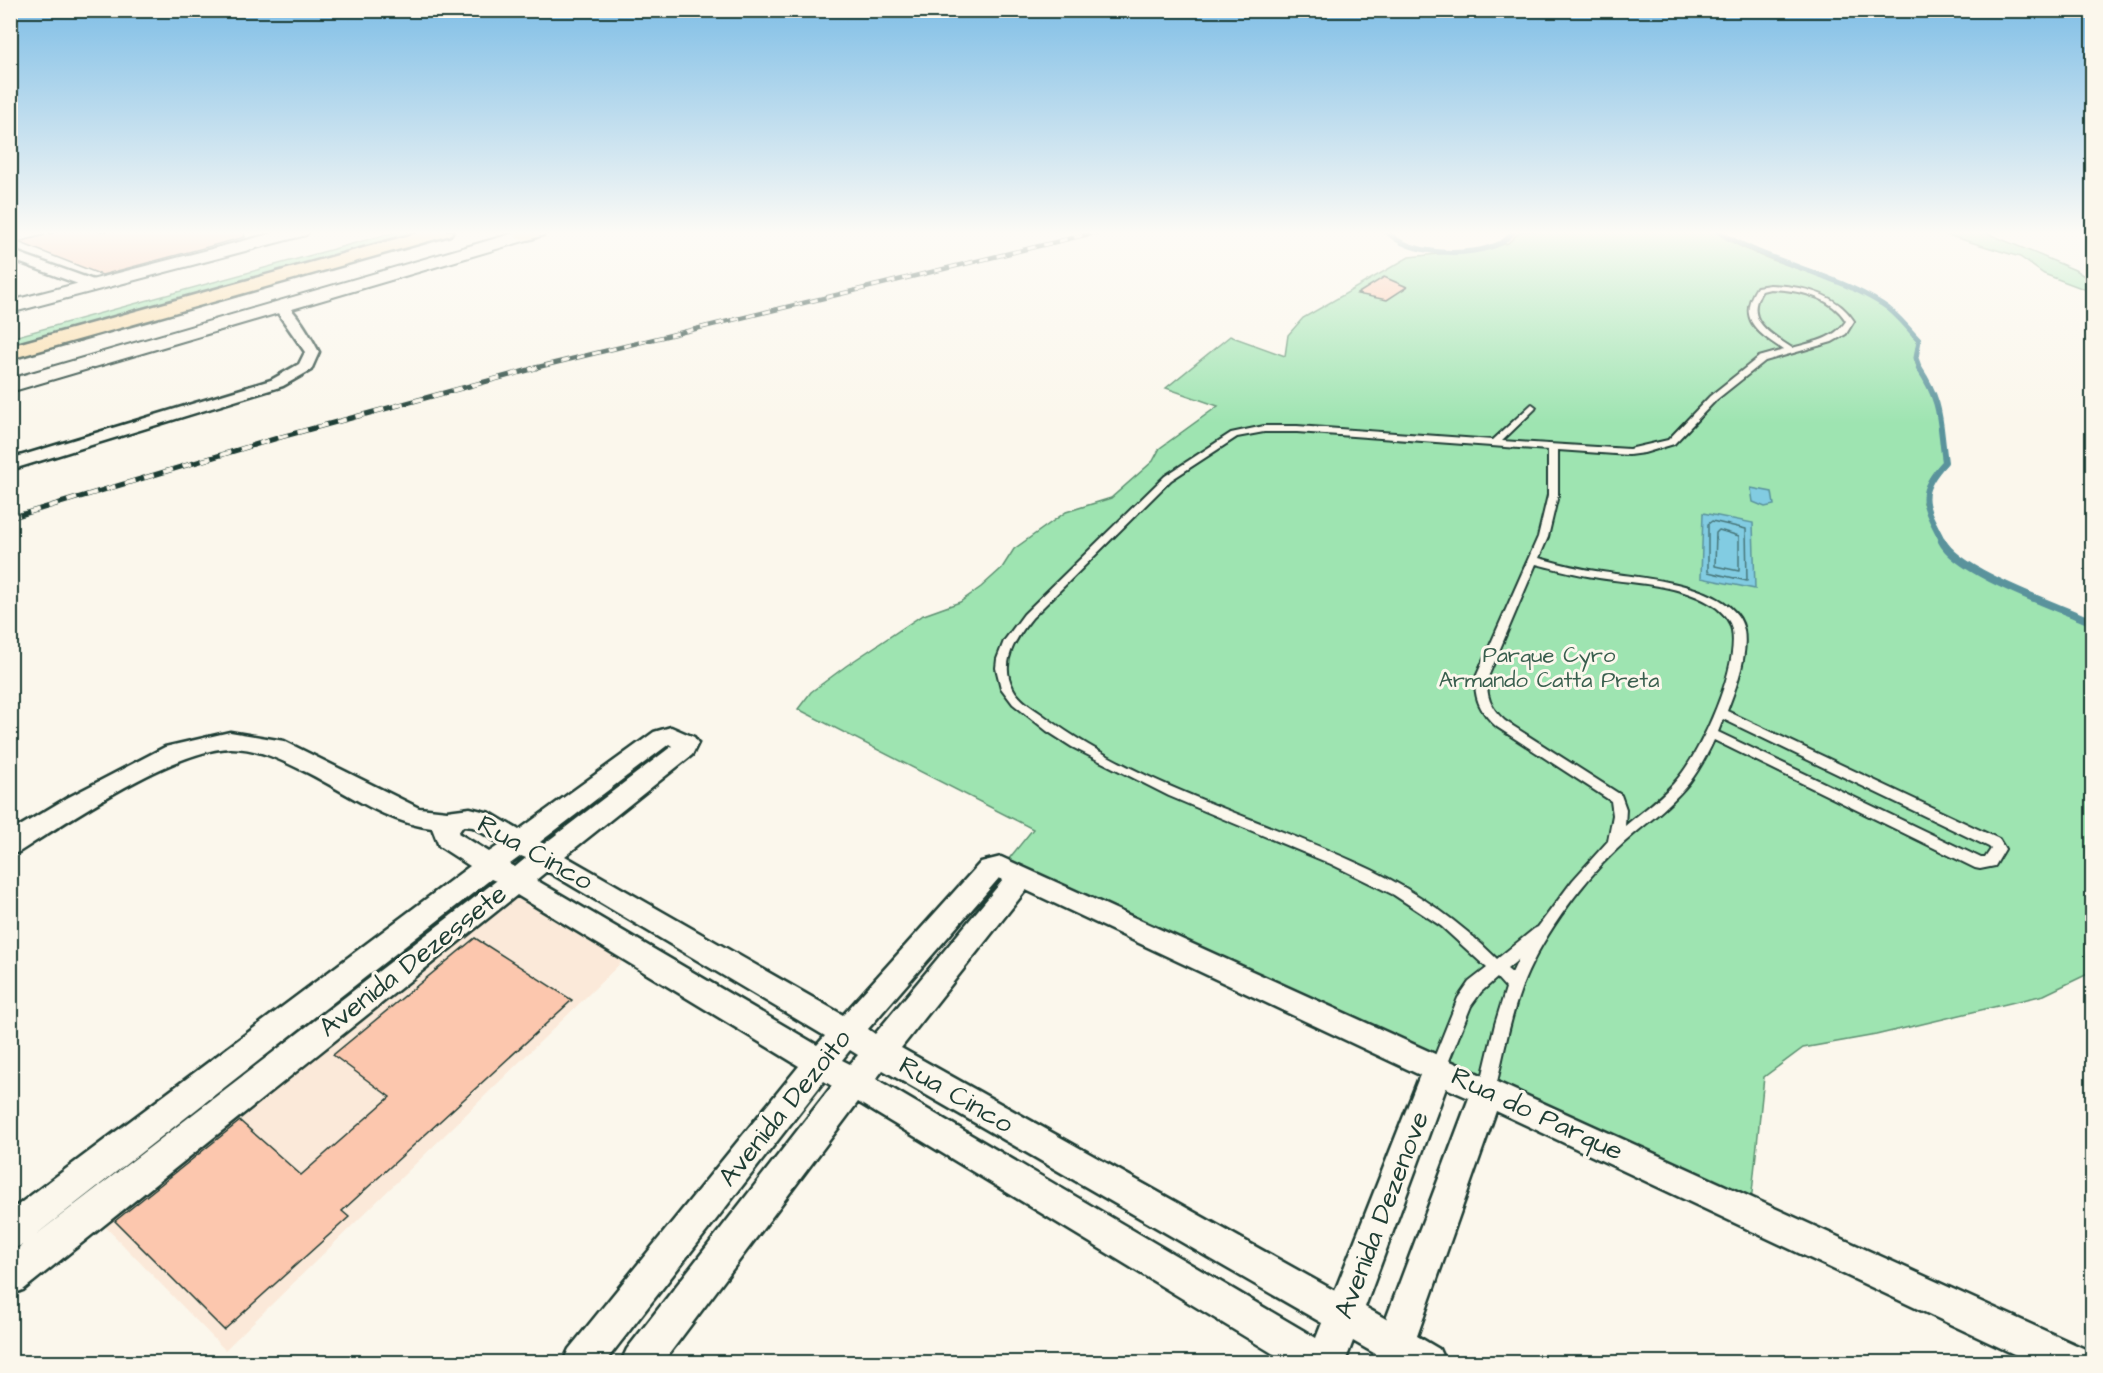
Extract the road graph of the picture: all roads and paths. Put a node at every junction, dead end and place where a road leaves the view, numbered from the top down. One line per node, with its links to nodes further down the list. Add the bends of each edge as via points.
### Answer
1 (56, 295): 8 (main road)
2 (153, 295): 9 (highway)
3 (216, 295): 11 (highway)
4 (317, 295): 7 (main road)
5 (1756, 295): 10 (lane, via 1752,317 1765,334)
6 (1813, 295): 10 (lane, via 1845,310 1850,321 1844,332 1829,340)
7 (280, 306): 12 (main road); 16 (street, via 312,352 306,367 277,383)
8 (10, 307)
9 (10, 334)
10 (1789, 351): 15 (lane, via 1754,364 1713,398 1671,442 1629,452)
11 (10, 353)
12 (10, 386)
13 (1532, 407): 14 (lane)
14 (1496, 442): 15 (lane); 27 (lane, via 1286,429 1249,430 1234,435 1168,478 1053,590 1014,632 1000,668 1012,696 1060,734 1183,797 1398,890 1452,928)
15 (1553, 448): 17 (lane, via 1553,495)
16 (10, 465)
17 (1533, 560): 18 (lane, via 1668,585 1706,599 1731,615 1738,629 1739,653); 21 (lane, via 1482,677 1484,705 1501,724 1616,798 1620,804)
18 (1719, 712): 19 (lane); 19 (lane, via 1994,843 1998,849 1990,862 1980,864)
19 (1710, 733): 21 (lane, via 1685,779)
20 (450, 821): 22 (street, via 414,817 276,747 230,740 173,753 76,804); 23 (street, Rua Cinco, via 458,816 482,820); 25 (street, Rua Cinco, via 444,830 448,839)
21 (1614, 844): 26 (lane)
22 (10, 845)
23 (533, 850): 23 (street, Avenida Dezessete, via 684,749 686,743 670,735 662,738); 25 (street, Avenida Dezessete); 29 (street, Rua Cinco)
24 (1012, 871): 29 (street, Avenida Dezoito, via 990,869); 30 (street, Avenida Dezoito); 32 (street, Rua do Parque)
25 (502, 873): 31 (street, Rua Cinco); 35 (street, Avenida Dezessete); 36 (street, Avenida Dezessete)
26 (1547, 927): 27 (lane); 28 (lane, via 1525,961)
27 (1497, 968): 28 (lane); 32 (lane, via 1464,1003)
28 (1515, 986): 34 (lane)
29 (846, 1032): 30 (street, Rua Cinco); 31 (street, Avenida Dezoito)
30 (879, 1051): 33 (street, Avenida Dezoito); 37 (street, Rua Cinco)
31 (820, 1063): 33 (street, Rua Cinco); 39 (street, Avenida Dezoito)
32 (1438, 1068): 34 (street, Rua do Parque); 37 (street, Avenida Dezenove)
33 (853, 1084): 40 (street, Avenida Dezoito); 41 (street, Rua Cinco)
34 (1487, 1091): 38 (street); 44 (street, Rua do Parque)
35 (10, 1233)
36 (10, 1277)
37 (1344, 1316): 38 (street, Rua Cinco); 42 (street, Avenida Dezenove)
38 (1392, 1354): 43 (street, Rua Cinco)
39 (582, 1362)
40 (640, 1362)
41 (1321, 1362)
42 (1326, 1362)
43 (1426, 1362)
44 (2072, 1362)

